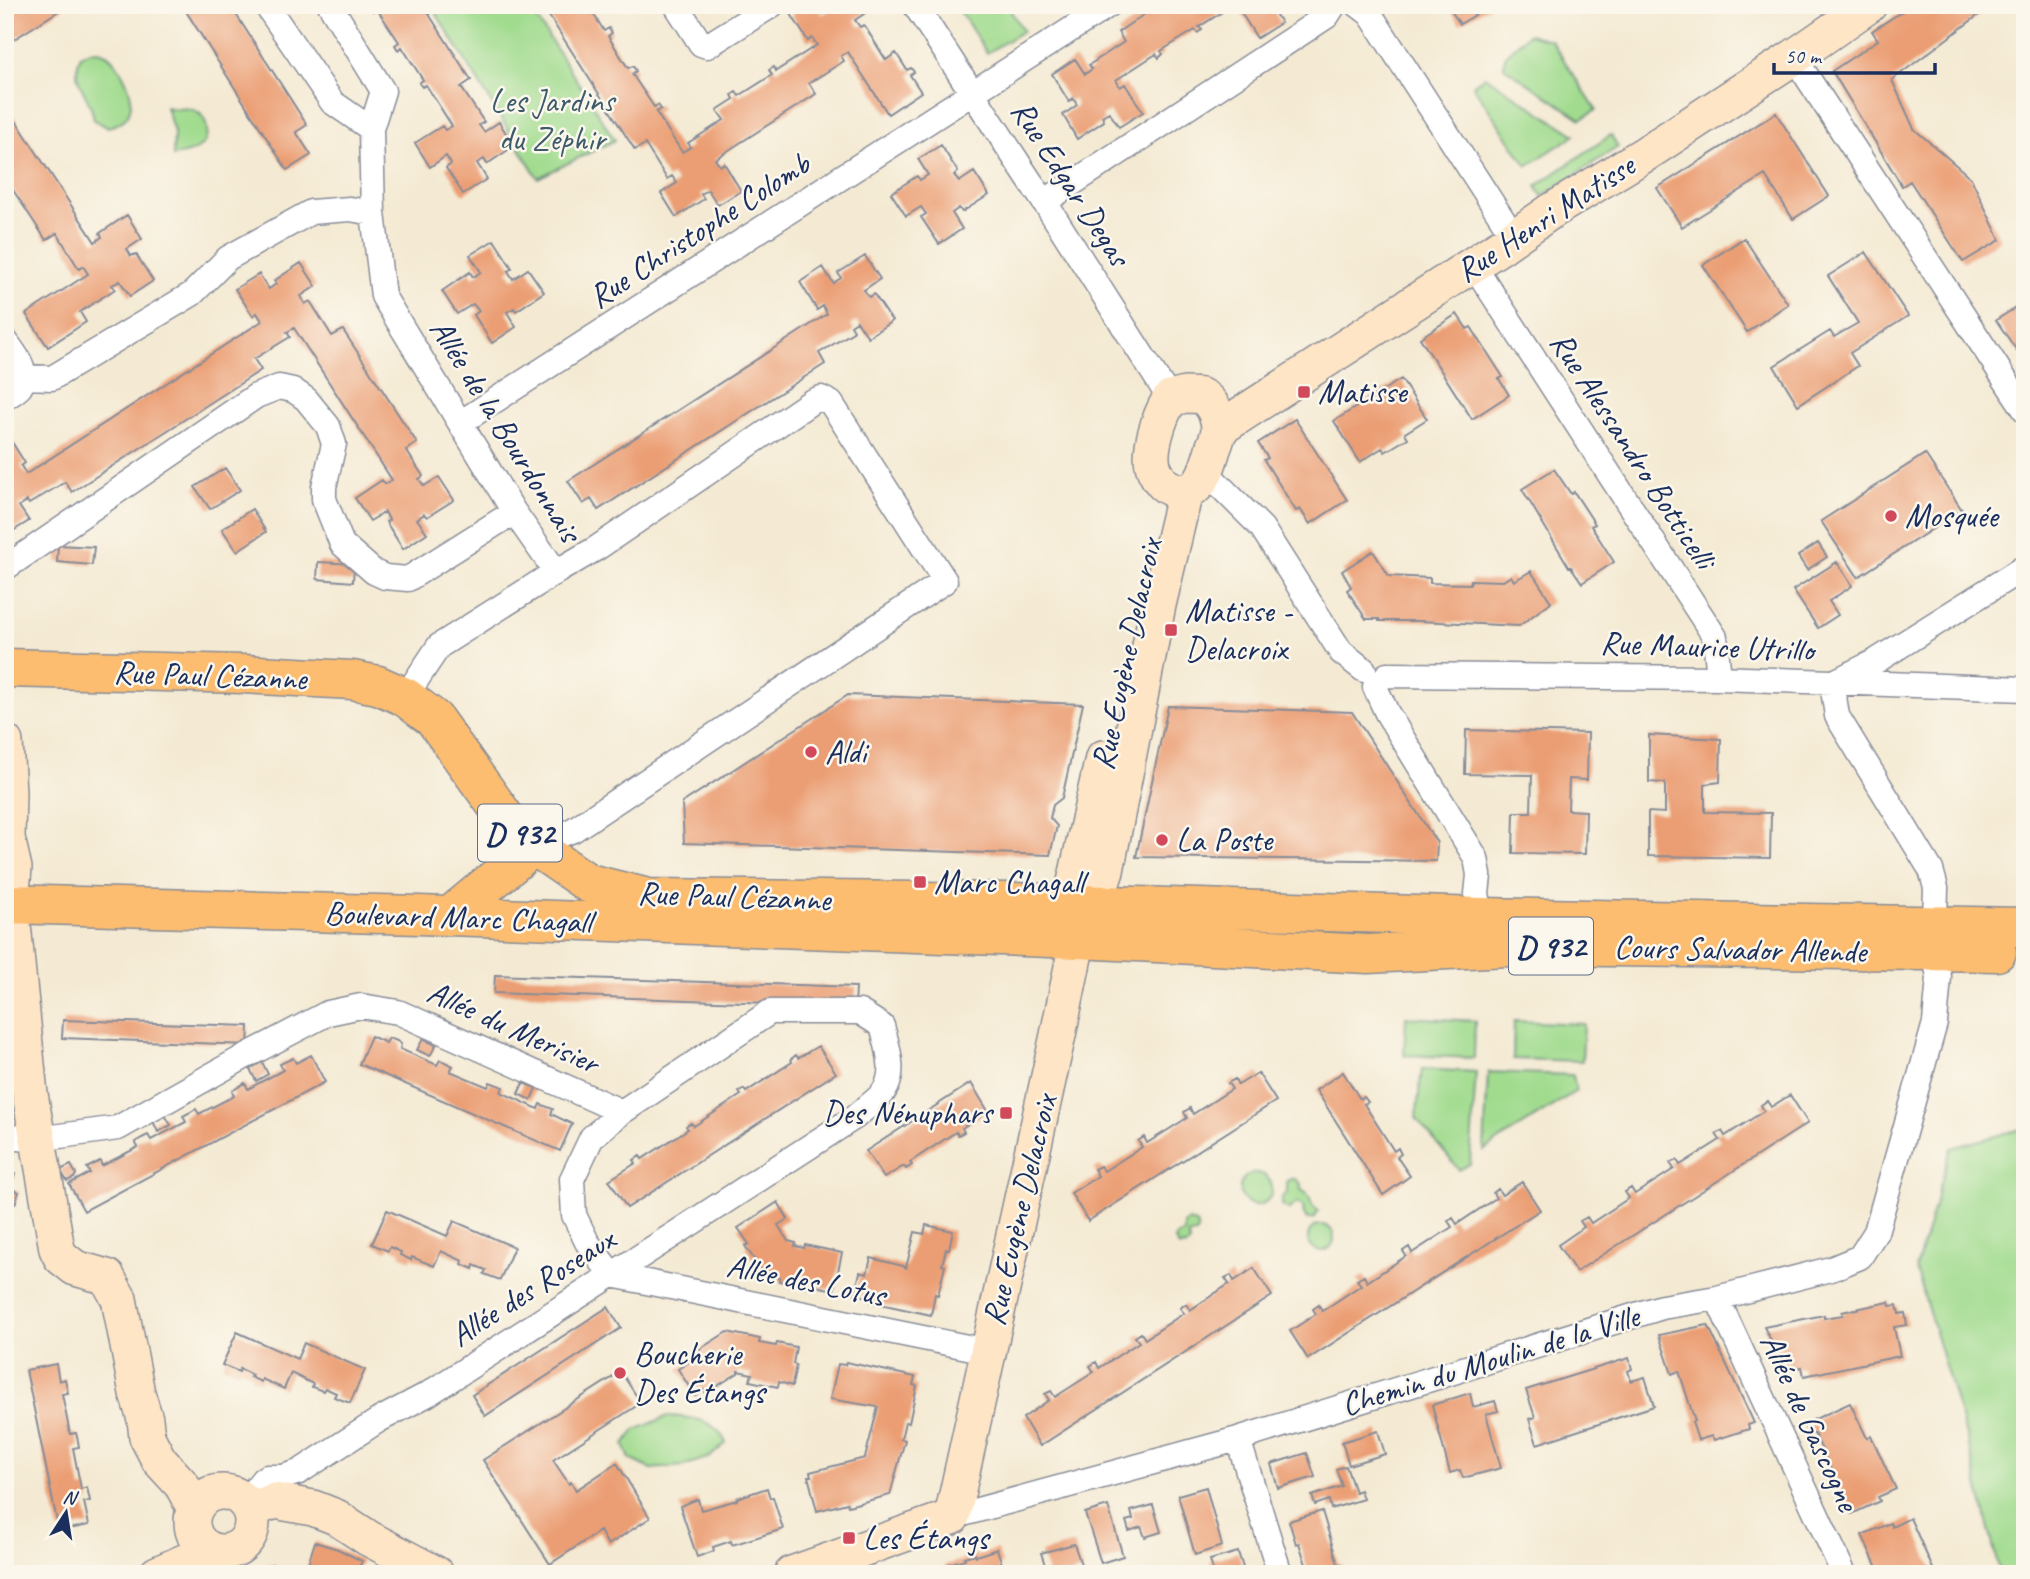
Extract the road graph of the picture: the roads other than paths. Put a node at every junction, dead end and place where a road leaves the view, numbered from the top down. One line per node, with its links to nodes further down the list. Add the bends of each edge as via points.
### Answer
1 (266, 5): 12 (street, via 332,102)
2 (330, 5): 12 (street, Allée de la Bourdonnais, via 383,91)
3 (676, 5): 4 (street, via 701,44 708,46)
4 (772, 5)
5 (915, 5): 11 (street, Rue Edgar Degas)
6 (1334, 5): 13 (street, via 1327,16)
7 (1358, 5): 15 (street, via 1370,14)
8 (1869, 5): 10 (street, Rue Henri Matisse)
9 (1094, 9): 11 (street, Rue Christophe Colomb)
10 (1794, 57): 15 (street, Rue Henri Matisse); 19 (street)
11 (974, 94): 13 (street, Rue Edgar Degas); 22 (street, Rue Christophe Colomb)
12 (371, 129): 14 (street, Allée de la Bourdonnais)
13 (1044, 202): 21 (street, Rue Edgar Degas)
14 (373, 213): 18 (street, via 350,209 311,212 228,258 192,294 52,378); 22 (street, Allée de la Bourdonnais, via 383,296)
15 (1514, 237): 16 (street, Rue Henri Matisse)
16 (1473, 264): 23 (street, Rue Henri Matisse); 31 (street, Rue Alessandro Botticelli, via 1715,637)
17 (5, 340): 18 (street, via 22,364)
18 (23, 377): 20 (street, via 20,387)
19 (2021, 396)
20 (5, 398)
21 (1170, 398): 23 (street, via 1200,396 1213,406); 24 (street, via 1155,435 1152,465)
22 (460, 423): 25 (street, Allée de la Bourdonnais)
23 (1219, 429): 24 (street, Rue Eugène Delacroix)
24 (1184, 483): 30 (street, via 1262,528 1341,652); 40 (street, Rue Eugène Delacroix, via 1106,871)
25 (514, 512): 27 (street, via 408,579 374,572 342,544 324,499 334,444 328,426 306,399 279,387 256,396); 28 (street, Allée de la Bourdonnais)
26 (2025, 567): 32 (street, via 1876,662)
27 (5, 568)
28 (556, 572): 34 (street, Allée de la Bourdonnais, via 439,646); 36 (street, via 821,398 831,403 945,581 573,830)
29 (5, 668): 34 (main road, Rue Paul Cézanne / D 932, via 352,680)
30 (1376, 677): 31 (street, Rue Maurice Utrillo); 39 (street, via 1387,713 1476,858)
31 (1719, 678): 32 (street, Rue Maurice Utrillo)
32 (1832, 683): 33 (street, Rue Maurice Utrillo); 42 (street, via 1837,716 1931,870 1936,888)
33 (2025, 689)
34 (405, 697): 36 (main road, Rue Paul Cézanne / D 932, via 434,719 509,823)
35 (5, 742): 37 (street, via 7,838 14,868)
36 (534, 846): 38 (main road); 40 (main road, Rue Paul Cézanne / D 932, via 589,883 648,898)
37 (8, 904): 38 (main road, Boulevard Marc Chagall / D 932); 46 (street, via 30,1094)
38 (450, 916): 40 (main road, Boulevard Marc Chagall / D 932)
39 (1482, 917): 40 (main road, Cours Salvador Allende / D 932, via 1149,907); 42 (main road, Cours Salvador Allende / D 932)
40 (1081, 921): 42 (main road, Cours Salvador Allende / D 932, via 1368,954 1528,946); 49 (street, Rue Eugène Delacroix)
41 (2025, 927): 42 (main road, Cours Salvador Allende / D 932)
42 (1934, 939): 43 (main road, Cours Salvador Allende / D 932); 48 (street, Chemin du Moulin de la Ville, via 1939,977 1935,1023 1875,1232 1860,1257)
43 (2025, 952)
44 (622, 1112): 45 (street, Allée du Merisier, via 770,1012 860,1012 882,1026 890,1052 890,1074 882,1094); 46 (street, Allée du Merisier, via 398,1012 361,1006 328,1013 118,1128); 47 (street, via 592,1137 572,1179 574,1215)
45 (855, 1117): 47 (street, Allée des Roseaux)
46 (22, 1137): 52 (street, via 61,1257 75,1268 107,1278 120,1299 147,1437 198,1474)
47 (612, 1275): 49 (street, Allée des Lotus); 52 (street, Allée des Roseaux, via 299,1472 262,1479)
48 (1717, 1298): 50 (street, Chemin du Moulin de la Ville, via 1662,1307); 57 (street, Allée de Gascogne)
49 (987, 1351): 51 (street, Rue Eugène Delacroix)
50 (1238, 1439): 51 (street, Chemin du Moulin de la Ville); 56 (street)
51 (952, 1517): 55 (street, Chemin du Moulin de la Ville)
52 (224, 1518): 53 (street); 54 (street, via 296,1523 368,1538)
53 (155, 1574)
54 (436, 1574)
55 (792, 1574)
56 (1280, 1574)
57 (1844, 1574)

